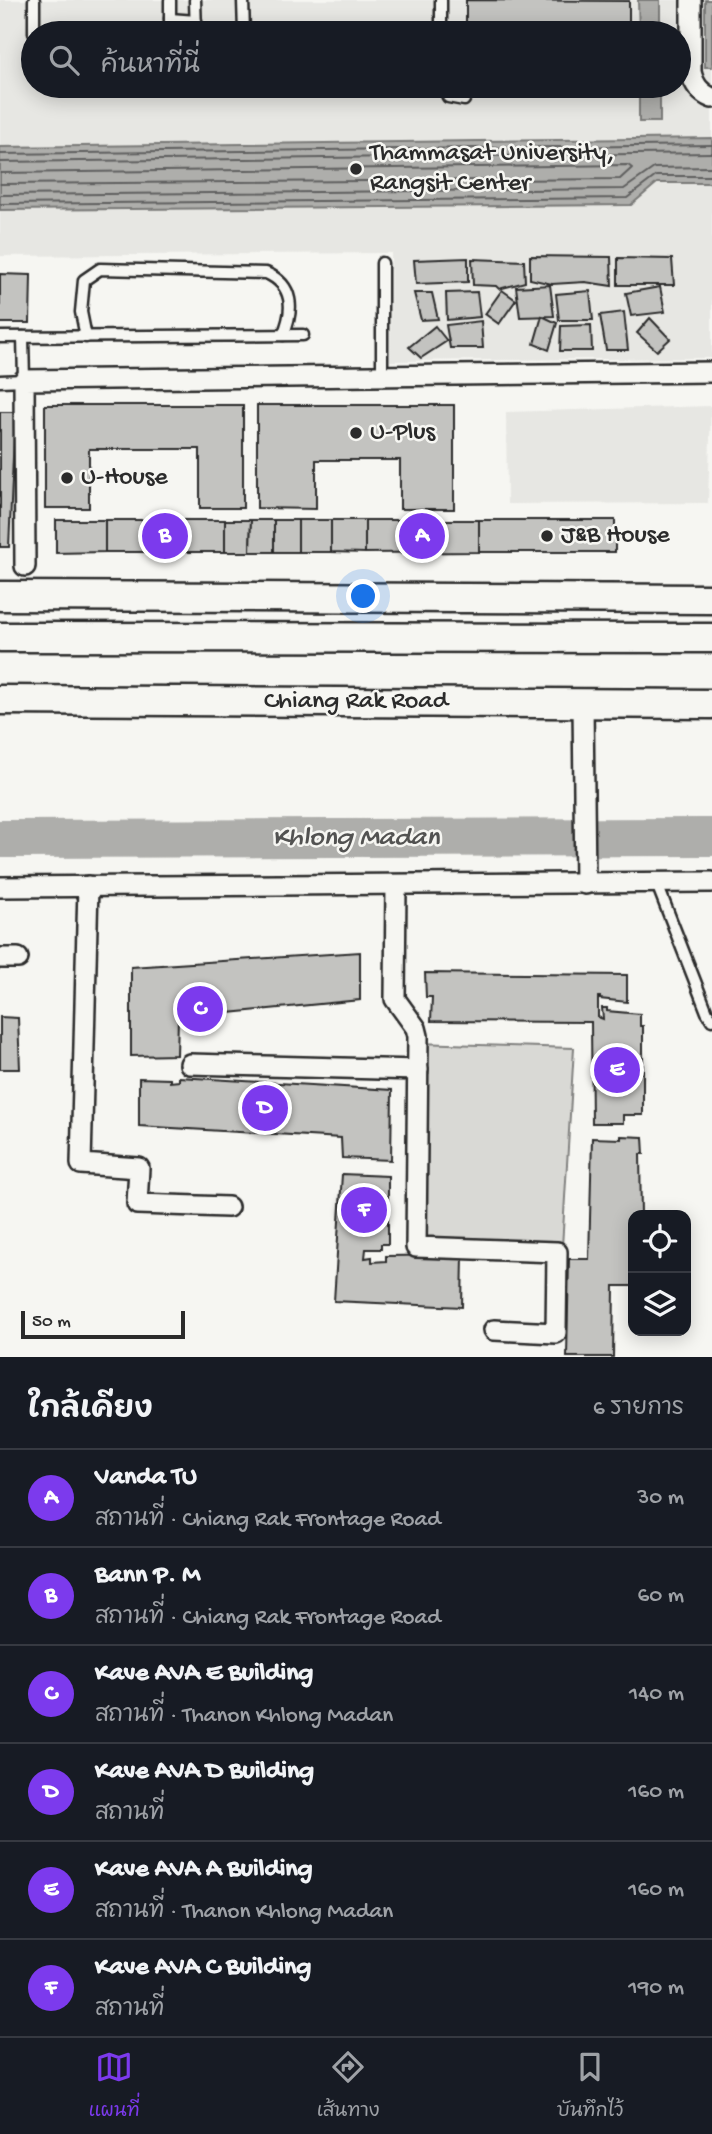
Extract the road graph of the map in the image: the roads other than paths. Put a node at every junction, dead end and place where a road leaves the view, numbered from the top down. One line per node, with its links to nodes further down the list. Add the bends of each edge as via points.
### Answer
1 (34, 0): 9 (lane)
2 (170, 0): 7 (lane)
3 (195, 0): 8 (lane)
4 (243, 0): 10 (lane)
5 (441, 0): 11 (lane)
6 (691, 0): 13 (street, via 693,82)
7 (170, 19): 8 (lane)
8 (196, 20)
9 (34, 21)
10 (244, 21)
11 (441, 21)
12 (453, 98): 14 (lane)
13 (712, 98)
14 (464, 100)
15 (382, 263): 22 (lane)
16 (283, 335): 17 (lane); 20 (lane); 20 (lane, via 291,306 285,287 266,273 100,270 84,280 81,312)
17 (303, 335)
18 (0, 337): 19 (lane)
19 (23, 337): 20 (lane); 23 (lane)
20 (86, 337)
21 (712, 372): 22 (street)
22 (383, 376): 23 (street)
23 (24, 380): 24 (lane); 25 (street)
24 (0, 381)
25 (20, 584): 26 (main road, via 186,598)
26 (712, 599)
27 (0, 637): 28 (main road)
28 (712, 638)
29 (0, 701): 30 (main road, Chiang Rak Road)
30 (583, 704): 31 (main road, Chiang Rak Road); 32 (street)
31 (712, 704)
32 (585, 877): 34 (street); 35 (street)
33 (712, 882): 34 (street)
34 (657, 884): 38 (lane)
35 (396, 885): 36 (street); 40 (street, via 396,999 416,1028)
36 (88, 886): 37 (street); 41 (street, via 81,1164 139,1168 137,1204)
37 (0, 887)
38 (712, 1020)
39 (190, 1064): 40 (street)
40 (418, 1070): 42 (street, via 416,1247 557,1252 556,1333)
41 (228, 1207)
42 (494, 1331)

